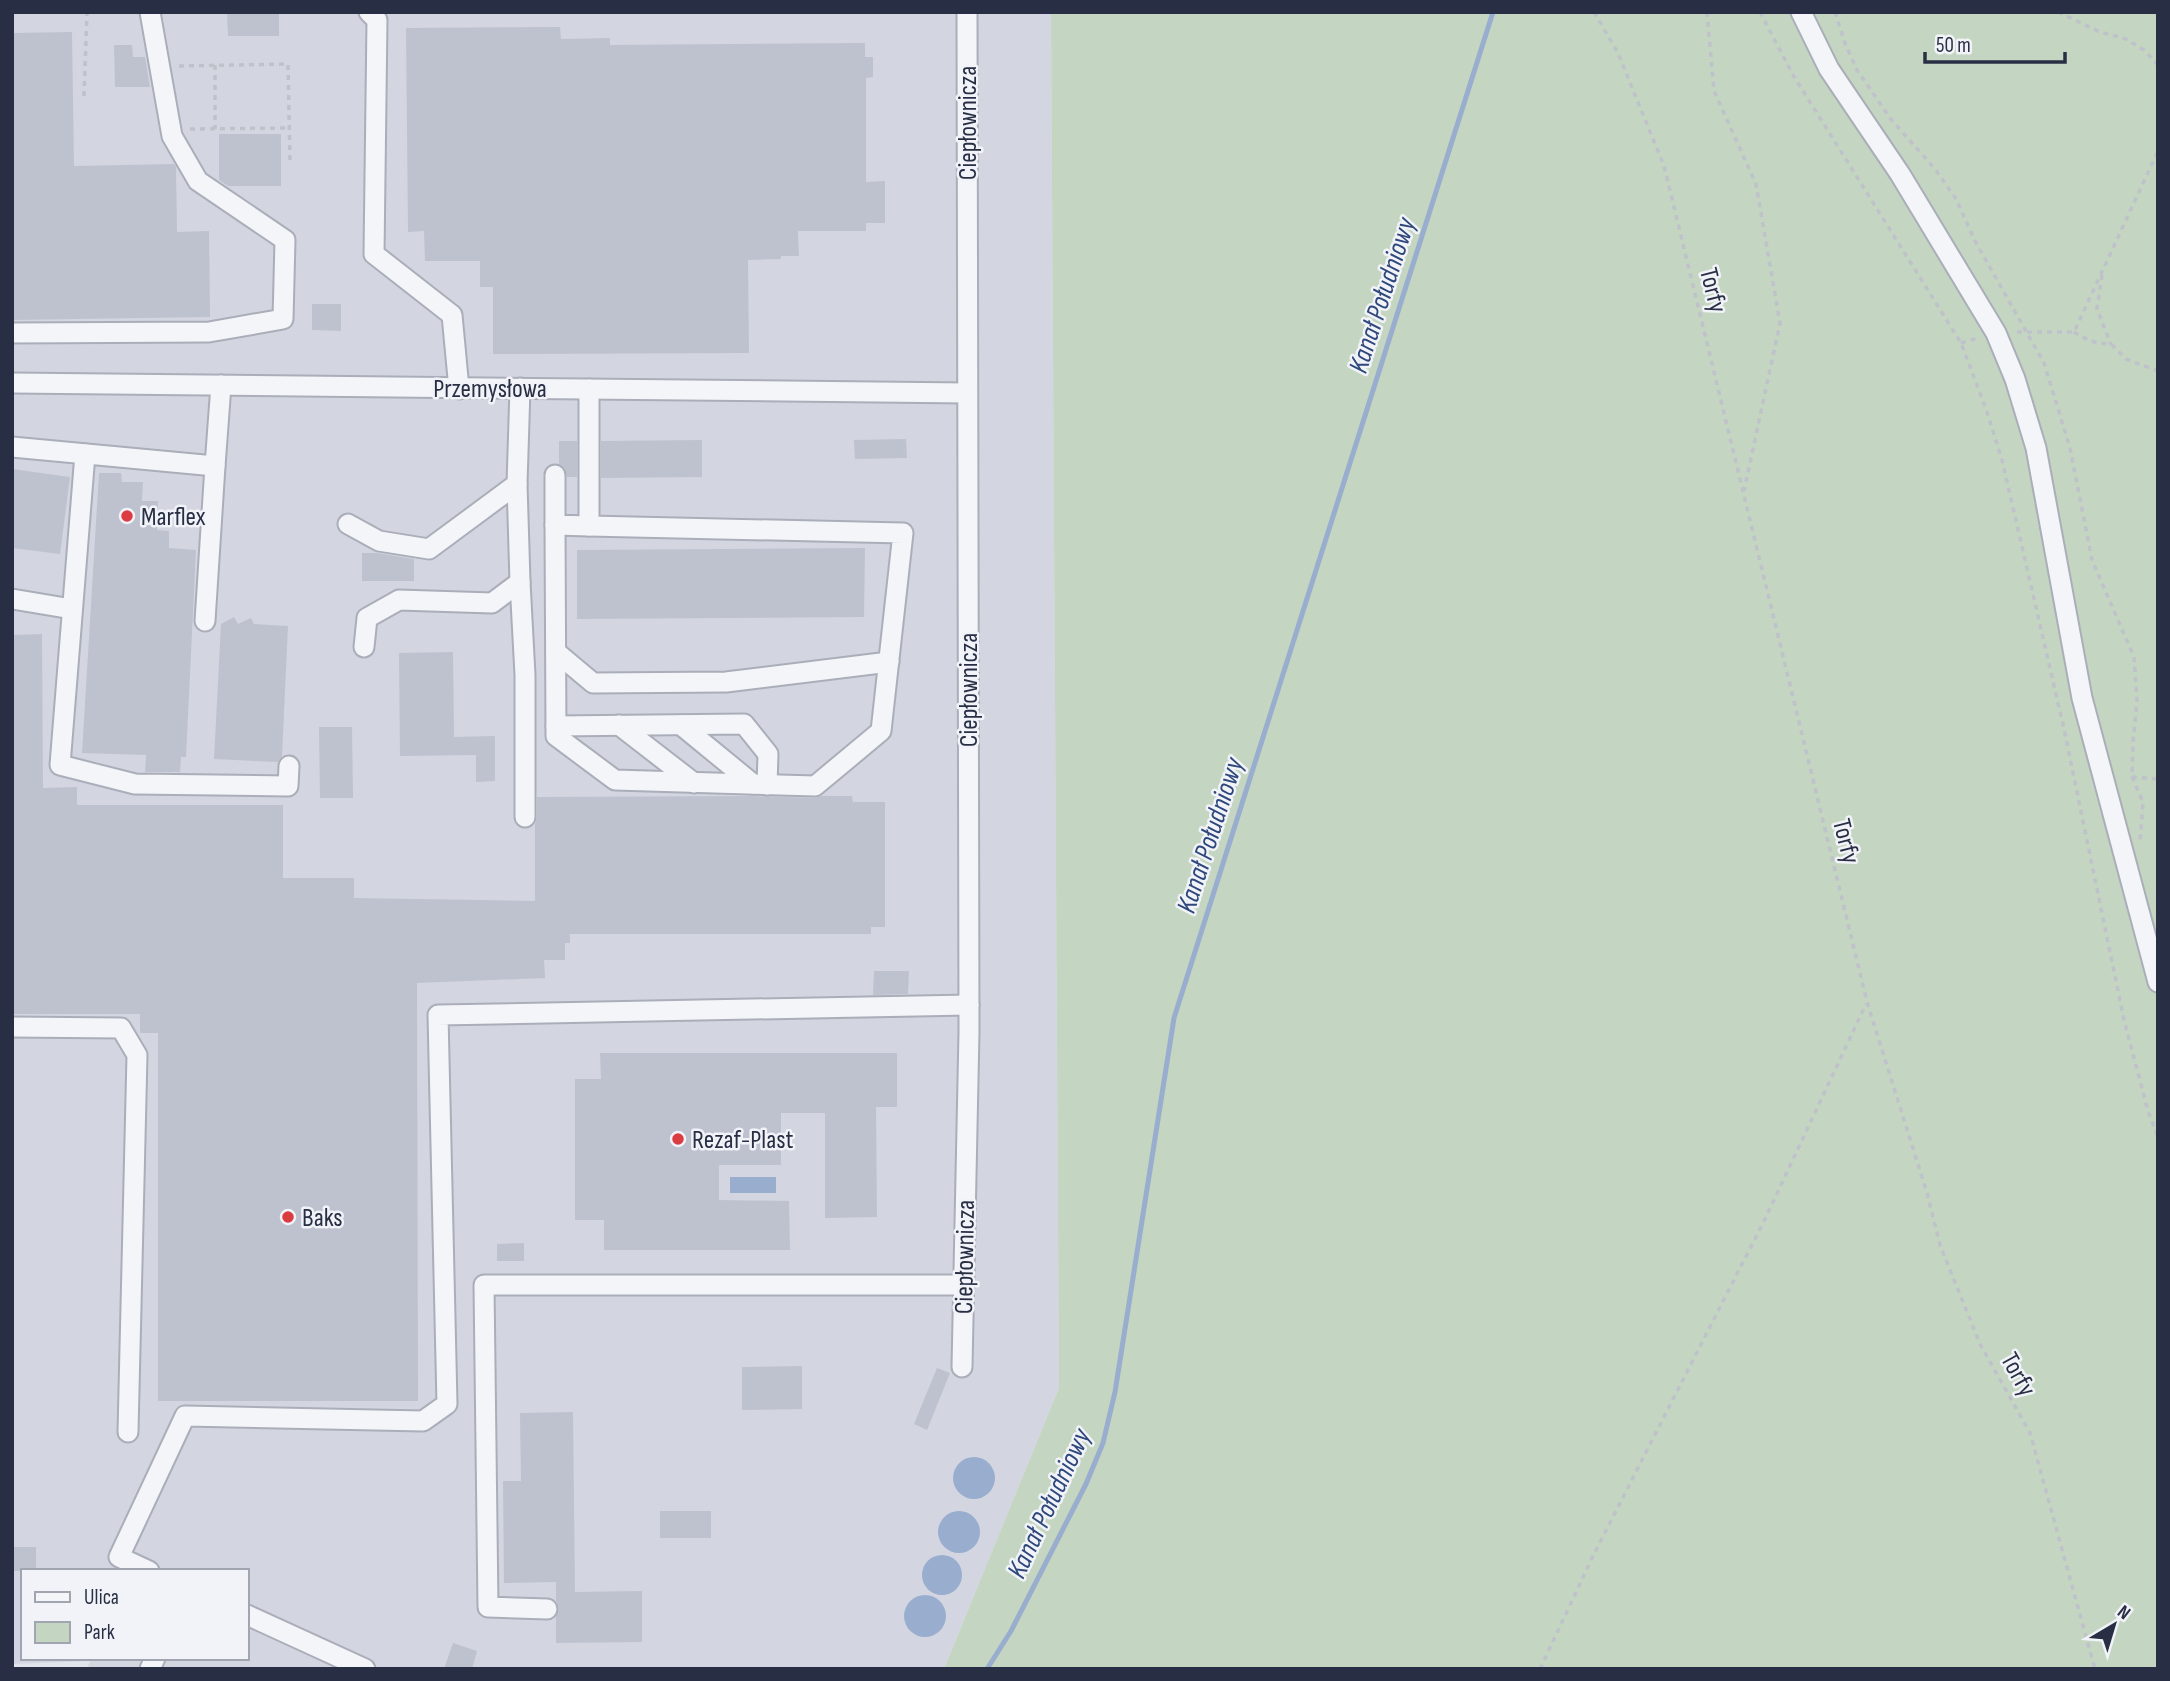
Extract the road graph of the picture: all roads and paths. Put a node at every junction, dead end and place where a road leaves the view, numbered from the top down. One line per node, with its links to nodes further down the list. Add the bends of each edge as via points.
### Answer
1 (87, 12): 13 (path)
2 (149, 12): 12 (street)
3 (369, 12): 28 (street, via 377,20 374,254 452,315)
4 (967, 12): 30 (street, Ciepłownicza)
5 (1594, 12): 36 (path, Torfy, via 1618,53 1664,166)
6 (1707, 12): 36 (path, via 1714,90 1756,184 1780,323)
7 (1760, 12): 60 (path, via 1793,75 1961,343 1986,409 2064,729 2124,1020)
8 (1801, 12): 22 (street, via 1829,69 1900,174)
9 (2058, 12): 11 (path, via 2126,39)
10 (215, 65): 12 (path); 14 (path, via 288,64); 16 (path)
11 (2158, 65)
12 (159, 66): 15 (street)
13 (85, 96)
14 (290, 128): 16 (path); 18 (path, via 290,160)
15 (170, 129): 16 (path); 21 (street, via 198,181 285,240 283,319 209,332)
16 (215, 129)
17 (2158, 151): 19 (path)
18 (285, 160)
19 (2103, 270): 20 (path); 23 (path, via 2097,309)
20 (2074, 332): 22 (path); 23 (path)
21 (12, 333)
22 (1996, 333): 56 (street, via 2036,448 2082,698)
23 (2112, 345): 24 (path, via 2126,359)
24 (2158, 371)
25 (12, 383): 26 (street, Przemysłowa)
26 (221, 385): 28 (street, Przemysłowa); 33 (street)
27 (520, 388): 28 (street, Przemysłowa); 29 (street, Przemysłowa); 35 (street)
28 (458, 389)
29 (589, 389): 30 (street, Przemysłowa); 39 (street)
30 (967, 393): 58 (street, Ciepłownicza)
31 (12, 447): 32 (street)
32 (85, 454): 33 (street); 42 (street)
33 (215, 466): 43 (street)
34 (555, 475): 38 (street)
35 (517, 484): 37 (street, via 429,549 379,541); 40 (street)
36 (1743, 493): 57 (path, Torfy)
37 (348, 524)
38 (555, 525): 39 (street); 45 (street)
39 (589, 526): 46 (street, via 903,533)
40 (520, 582): 44 (street, via 492,603 399,600 367,618); 55 (street)
41 (12, 599): 42 (street)
42 (72, 609): 50 (street, via 60,765 135,784 288,786)
43 (205, 621)
44 (365, 647)
45 (556, 652): 46 (street, via 593,683 726,682); 49 (street)
46 (889, 662): 54 (street, via 881,731 815,786)
47 (619, 725): 48 (street); 49 (street); 53 (street)
48 (681, 725): 54 (street); 54 (street, via 744,724 768,754)
49 (556, 726): 53 (street, via 556,736 615,780)
50 (289, 766)
51 (2132, 777): 52 (path)
52 (2158, 779)
53 (694, 783): 54 (street)
54 (760, 784)
55 (525, 817)
56 (2158, 982)
57 (1867, 1002): 68 (path, via 1765,1219); 69 (path, Torfy, via 1940,1245 1980,1345 2030,1433)
58 (969, 1005): 61 (street, Ciepłownicza); 64 (street, via 438,1015 447,1404 423,1421 186,1416 119,1557)
59 (12, 1027): 63 (street, via 121,1028 137,1055)
60 (2158, 1137)
61 (964, 1285): 62 (street, Ciepłownicza); 65 (street, via 484,1285 488,1607)
62 (962, 1367)
63 (128, 1432)
64 (145, 1569)
65 (547, 1609)
66 (248, 1615): 67 (street)
67 (365, 1669)
68 (1540, 1669)
69 (2095, 1669)

